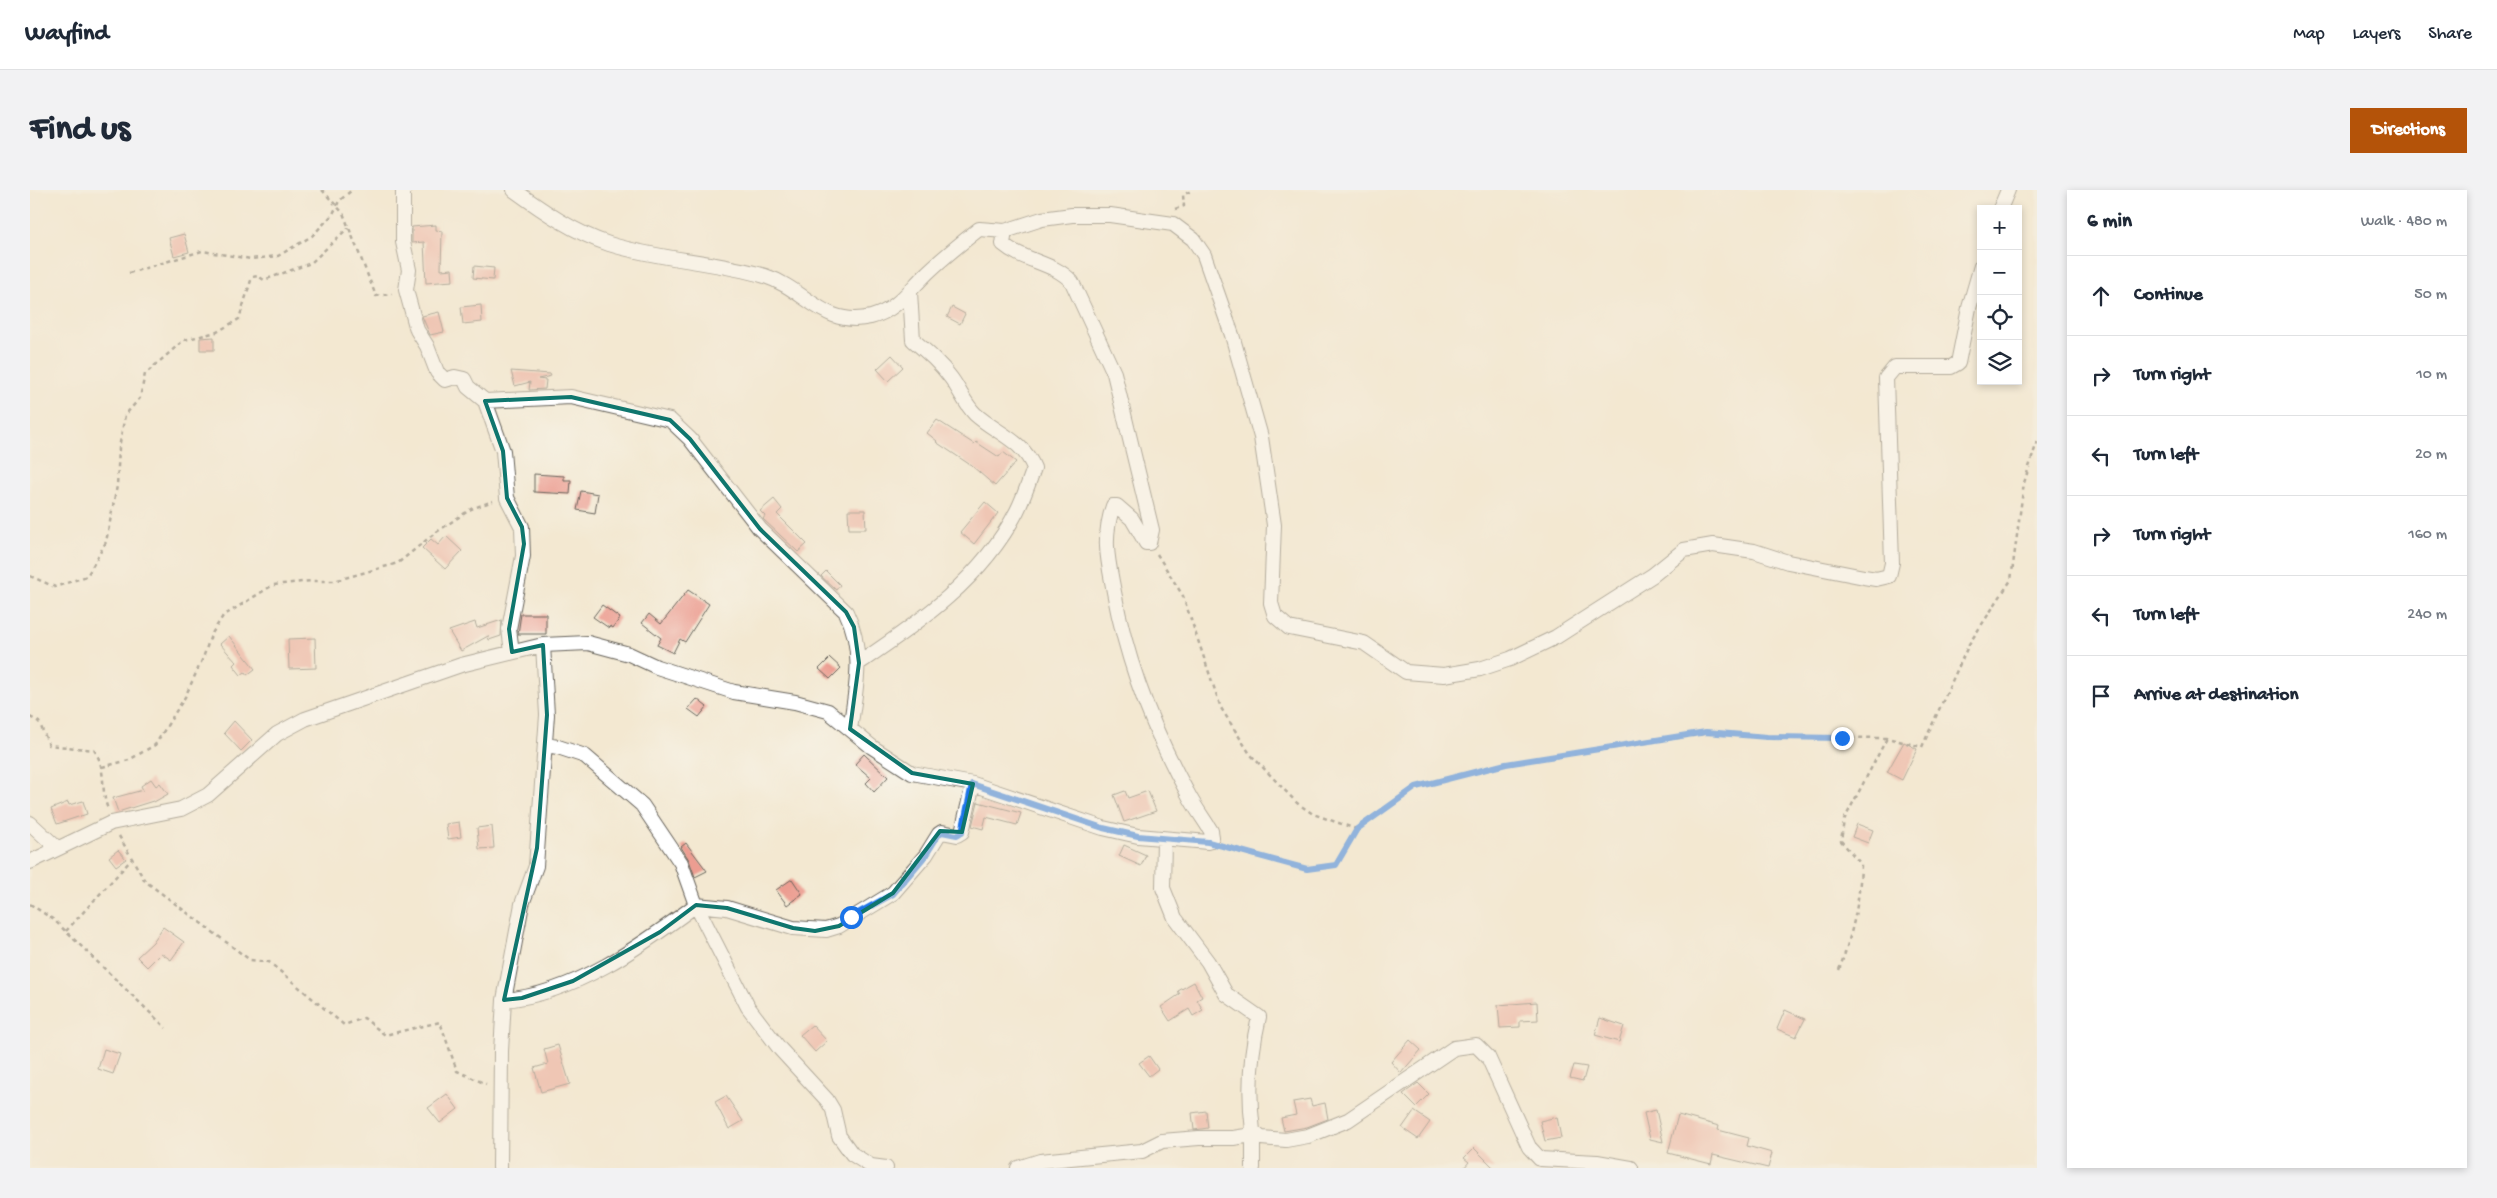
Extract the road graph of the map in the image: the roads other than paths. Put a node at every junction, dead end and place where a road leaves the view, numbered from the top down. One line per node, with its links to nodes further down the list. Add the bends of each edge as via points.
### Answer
1 (403, 190): 8 (street, via 403,242 410,270 406,290 417,330 437,372 445,380 464,378 468,387)
2 (514, 190): 7 (street, via 578,232 663,257 766,276 840,319 872,317 888,311)
3 (2008, 190): 4 (street)
4 (2002, 205)
5 (1005, 231): 6 (street, via 1042,218 1110,215 1173,224 1193,239 1204,255 1232,335 1261,437 1274,525 1271,603 1275,616 1289,628 1364,643 1406,672 1444,675 1480,669 1510,659 1556,637 1653,575 1684,550 1713,545 1754,551 1788,562 1876,580 1889,576 1892,563 1886,378 1895,367 1951,367 1958,363); 7 (street, via 979,229); 16 (street, via 1003,244 1029,261 1062,271 1072,282 1114,373 1152,530 1149,543 1146,543 1132,519 1113,506 1105,538 1121,630 1158,735 1212,837 1208,842)
6 (1977, 280)
7 (910, 292): 11 (street, via 913,340 938,361 975,414 1020,445 1034,468 1017,511 979,566 928,616)
8 (485, 401): 10 (street, via 503,451 507,498 522,527 524,544 519,583 511,606); 11 (street, via 571,396 670,420 690,438 760,529 846,612 854,627)
9 (543, 645): 10 (street); 12 (street, via 588,643 629,654 657,667 734,692 828,711); 13 (street, via 547,715)
10 (512, 652): 17 (street, via 461,665 305,720 278,734 208,795 181,809 117,822)
11 (859, 664): 12 (street)
12 (850, 729): 14 (street, via 912,773)
13 (545, 746): 19 (street, via 586,756 642,805 681,863); 20 (street, via 536,866 520,913)
14 (972, 784): 16 (street, via 1103,828); 19 (street, via 962,832 957,835 939,834 920,863 893,894 839,926 826,930 800,929 727,908)
15 (30, 823): 17 (street)
16 (1164, 840): 21 (street, via 1163,888 1175,918 1208,962 1226,994 1259,1017 1248,1099)
17 (57, 848): 18 (street)
18 (30, 862)
19 (696, 905): 20 (street, via 660,932 573,981 522,998); 23 (street, via 748,1007 780,1049 827,1100 839,1136 852,1154 871,1166)
20 (504, 1000): 22 (street)
21 (1253, 1131): 24 (street, via 1233,1138 1162,1141 1142,1151 1040,1161); 25 (street); 26 (street, via 1261,1138 1286,1140 1308,1136 1348,1120 1454,1048 1476,1045 1488,1056 1529,1147 1540,1159 1597,1162)
22 (500, 1168)
23 (886, 1168)
24 (1018, 1168)
25 (1253, 1168)
26 (1631, 1168)

